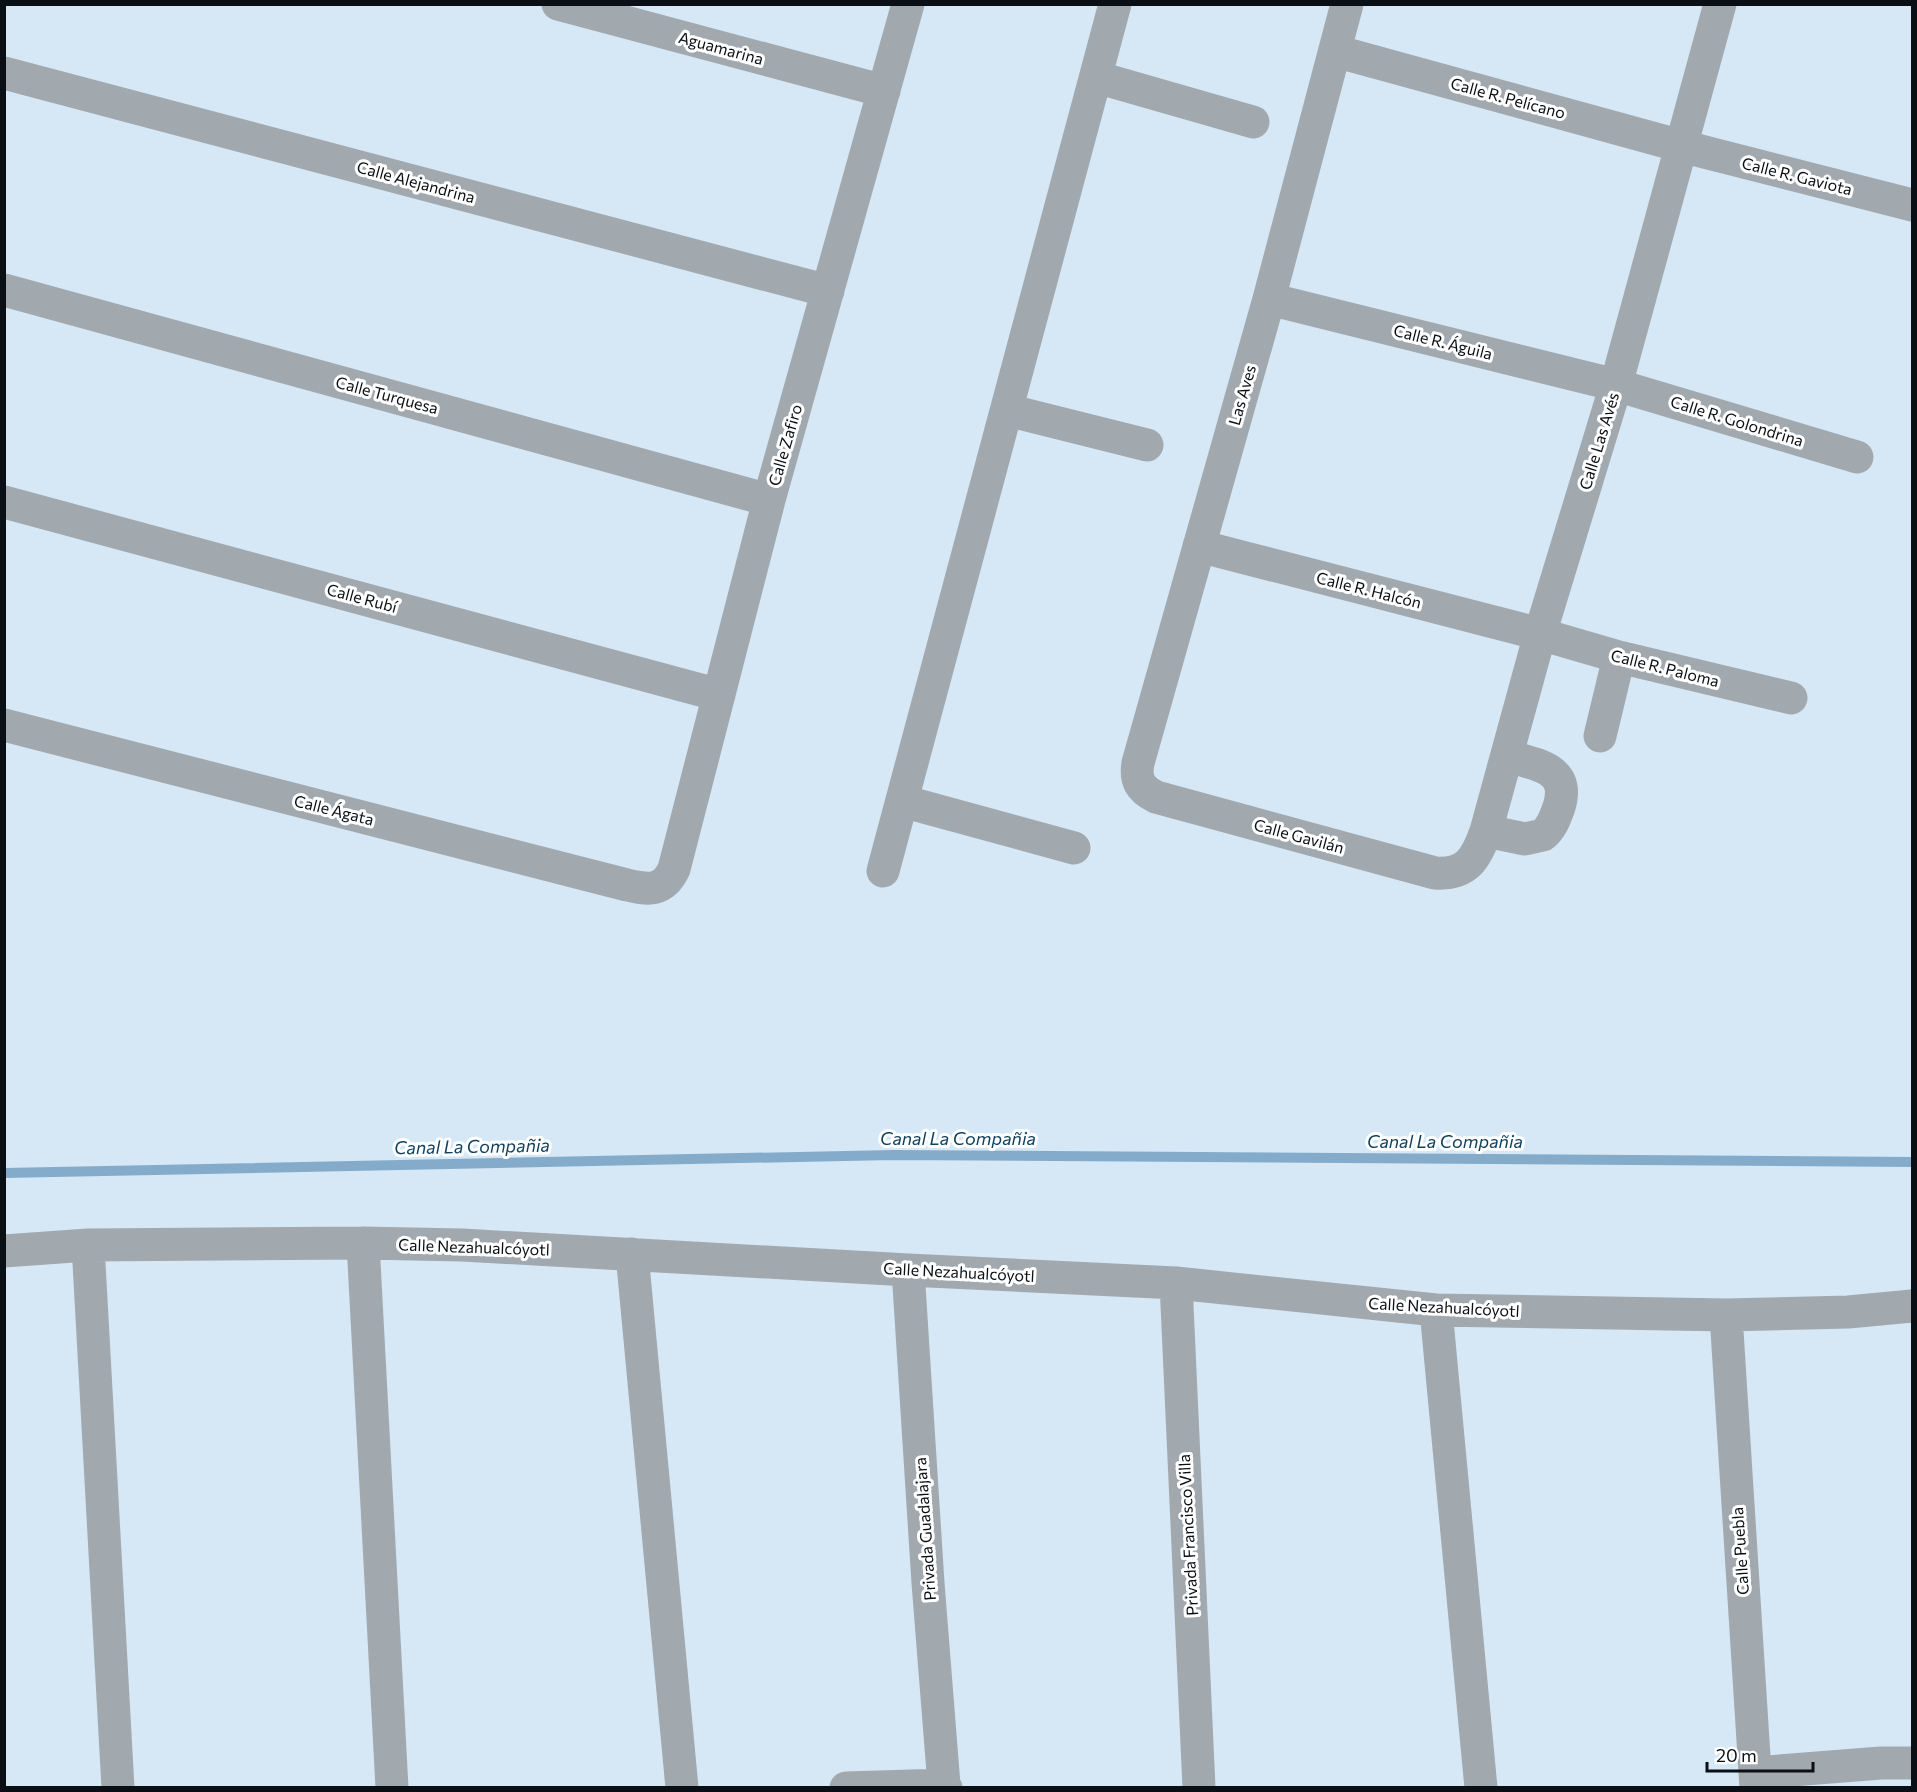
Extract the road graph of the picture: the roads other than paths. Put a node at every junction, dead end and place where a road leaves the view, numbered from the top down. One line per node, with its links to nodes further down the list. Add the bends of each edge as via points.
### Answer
1 (558, 4): 9 (street, Aguamarina)
2 (909, 4): 9 (street, Calle Zafiro)
3 (1115, 4): 8 (street)
4 (1347, 4): 6 (street, Las Aves)
5 (1720, 4): 11 (street, Calle Las Avés)
6 (1335, 51): 11 (street, Calle R. Pelícano); 15 (street, Las Aves)
7 (4, 73): 14 (street, Calle Alejandrina)
8 (1096, 77): 10 (street); 17 (street)
9 (884, 91): 14 (street, Calle Zafiro)
10 (1253, 122)
11 (1681, 146): 12 (street, Calle R. Gaviota); 16 (street, Calle Las Avés)
12 (1912, 206)
13 (4, 290): 20 (street, Calle Turquesa)
14 (828, 291): 20 (street, Calle Zafiro)
15 (1269, 299): 16 (street, Calle R. Águila); 22 (street, Las Aves)
16 (1616, 385): 19 (street, Calle R. Golondrina); 23 (street, Calle Las Avés)
17 (1007, 410): 18 (street); 31 (street)
18 (1146, 445)
19 (1857, 457)
20 (769, 500): 25 (street, Calle Zafiro)
21 (4, 502): 25 (street, Calle Rubí)
22 (1199, 546): 23 (street, Calle R. Halcón); 30 (street, Las Aves, via 1138,763)
23 (1540, 633): 24 (street, Calle R. Paloma); 29 (street, Calle Las Avés)
24 (1619, 657): 26 (street, Calle R. Paloma); 28 (street)
25 (719, 695): 36 (street, Calle Zafiro, via 674,868)
26 (1791, 698)
27 (4, 725): 36 (street, Calle Ágata, via 627,885 653,889)
28 (1600, 736)
29 (1508, 756): 32 (street, Calle Las Avés); 32 (street, via 1552,771 1559,779 1561,800 1543,835 1525,839)
30 (1139, 784): 34 (street, Calle Gavilán, via 1156,797 1435,873)
31 (902, 801): 33 (street); 35 (street)
32 (1486, 831): 34 (street, Calle Las Avés, via 1473,861)
33 (1074, 848)
34 (1462, 869)
35 (883, 872)
36 (662, 885)
37 (363, 1243): 38 (street, Calle Nezahualcóyotl); 40 (street, Calle Nezahualcóyotl); 50 (street)
38 (88, 1245): 39 (street, Calle Nezahualcóyotl); 49 (street)
39 (4, 1251)
40 (632, 1254): 41 (street, Calle Nezahualcóyotl); 51 (street)
41 (908, 1270): 42 (street, Calle Nezahualcóyotl); 48 (street, Privada Guadalajara)
42 (1176, 1283): 44 (street, Calle Nezahualcóyotl); 53 (street, Privada Francisco Villa)
43 (1912, 1306): 45 (street, Calle Nezahualcóyotl)
44 (1436, 1310): 45 (street, Calle Nezahualcóyotl); 54 (street)
45 (1726, 1315): 47 (street, Calle Puebla)
46 (1912, 1763): 47 (street, via 1881,1763)
47 (1755, 1780)
48 (945, 1786): 52 (street)
49 (118, 1788)
50 (392, 1788)
51 (681, 1788)
52 (846, 1788)
53 (1199, 1788)
54 (1480, 1788)

